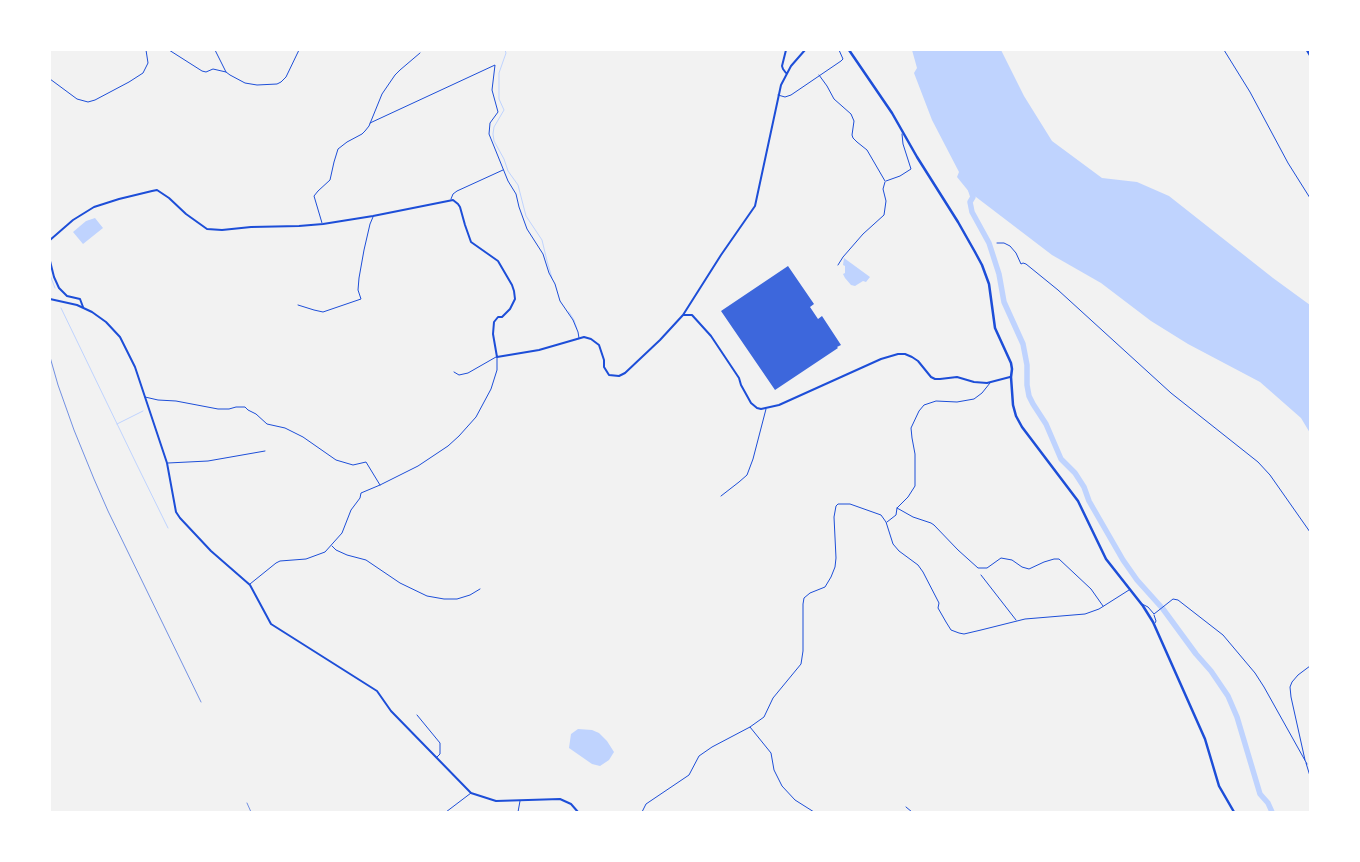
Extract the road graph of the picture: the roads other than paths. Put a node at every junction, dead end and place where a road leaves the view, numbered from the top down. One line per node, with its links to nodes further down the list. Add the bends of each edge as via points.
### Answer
1 (146, 50): 16 (street, via 148,62 143,72 95,100 78,100)
2 (169, 50): 13 (street, via 202,71)
3 (215, 50): 13 (street)
4 (300, 50): 13 (street, via 286,77 278,84 249,85)
5 (786, 50): 14 (street, via 782,66)
6 (806, 50): 14 (street)
7 (839, 50): 15 (street, via 842,60)
8 (848, 50): 19 (main road)
9 (1224, 50): 22 (street)
10 (1307, 50): 12 (main road)
11 (420, 52): 18 (street, via 395,75 382,94)
12 (1310, 55)
13 (226, 72)
14 (786, 73): 17 (street)
15 (819, 75): 17 (street, via 788,97); 21 (street, via 834,99 851,114 853,138 866,150)
16 (50, 79)
17 (778, 95): 33 (street, via 755,206)
18 (370, 123): 20 (street, via 495,65 492,90 498,112 490,123 489,134); 25 (street, via 362,134 338,149 331,178 314,195)
19 (902, 132): 21 (street, via 911,169); 37 (main road, via 982,265 990,290 995,328 1011,363)
20 (504, 169): 23 (street, via 457,191); 34 (street, via 527,229 543,254 560,301 573,320)
21 (885, 182): 29 (street, via 884,215 862,234)
22 (1310, 198)
23 (451, 200): 24 (street); 35 (street, via 460,207 471,242 498,262 514,291 515,299 510,309 494,322)
24 (373, 216): 25 (street); 31 (street, via 358,290 361,299 323,312)
25 (323, 224): 26 (street, via 211,230 154,190 94,207)
26 (50, 240)
27 (997, 243): 47 (street, via 1010,246 1021,264 1026,264 1058,290 1171,393 1258,462)
28 (50, 261): 32 (street, via 59,288 67,296 80,299)
29 (838, 265)
30 (50, 299): 32 (street)
31 (298, 305)
32 (83, 308): 39 (street, via 106,322 120,337 132,359)
33 (683, 314): 34 (street, via 660,340 619,376 609,375 599,345 591,339); 40 (street, via 692,315 711,336 739,378 751,403 757,408)
34 (579, 338): 35 (street, via 539,350)
35 (497, 357): 36 (street, via 468,373); 43 (street, via 491,389 472,423 448,446)
36 (454, 372)
37 (1012, 377): 38 (street); 52 (main road, via 1013,405 1020,423 1078,502 1102,552)
38 (990, 382): 40 (street, via 957,377 935,379 918,361 898,354); 45 (street, via 974,399 936,402 924,405 919,411 911,428 915,454 914,486)
39 (145, 397): 42 (street); 43 (street, via 218,409 245,408 267,424 303,436 336,460 353,465 366,462)
40 (766, 408): 44 (street, via 747,474)
41 (265, 450): 42 (street, via 208,461)
42 (167, 463): 50 (street, via 174,506 180,518)
43 (380, 485): 48 (street, via 361,493 342,533)
44 (721, 496)
45 (897, 508): 46 (street, via 896,515); 54 (street, via 930,522 978,568 987,568 1000,558 1030,569 1044,562 1059,560 1091,589)
46 (886, 522): 56 (street, via 894,546 924,572 939,603 938,608 951,630 964,634); 60 (street, via 882,515 860,506 846,503 836,506 835,566 825,587 804,598 800,666 777,693 764,717)
47 (1310, 532)
48 (331, 545): 50 (street, via 312,558 276,563); 51 (street, via 347,555 366,560 400,583 427,596 457,599)
49 (982, 575): 56 (street)
50 (250, 585): 61 (street, via 271,624 377,691 391,711)
51 (480, 589)
52 (1130, 590): 53 (main road); 54 (street)
53 (1141, 604): 55 (street); 57 (main road)
54 (1103, 606): 56 (street, via 1085,614)
55 (1154, 614): 57 (street); 62 (street, via 1173,599 1178,600 1223,634 1264,686)
56 (1017, 620)
57 (1154, 624): 73 (main road, via 1208,747 1219,786)
58 (1310, 666): 62 (street, via 1298,674 1290,687)
59 (417, 715): 61 (street, via 440,743)
60 (750, 727): 70 (street, via 699,756 689,775 646,804); 71 (street, via 771,752 774,770 782,786 795,800)
61 (437, 758): 64 (street)
62 (1307, 764): 63 (street)
63 (1310, 776)
64 (471, 793): 65 (street, via 496,801); 67 (street)
65 (520, 801): 68 (street); 69 (street, via 560,799)
66 (906, 807): 72 (street)
67 (446, 812)
68 (518, 812)
69 (578, 812)
70 (642, 812)
71 (814, 812)
72 (912, 812)
73 (1234, 812)

